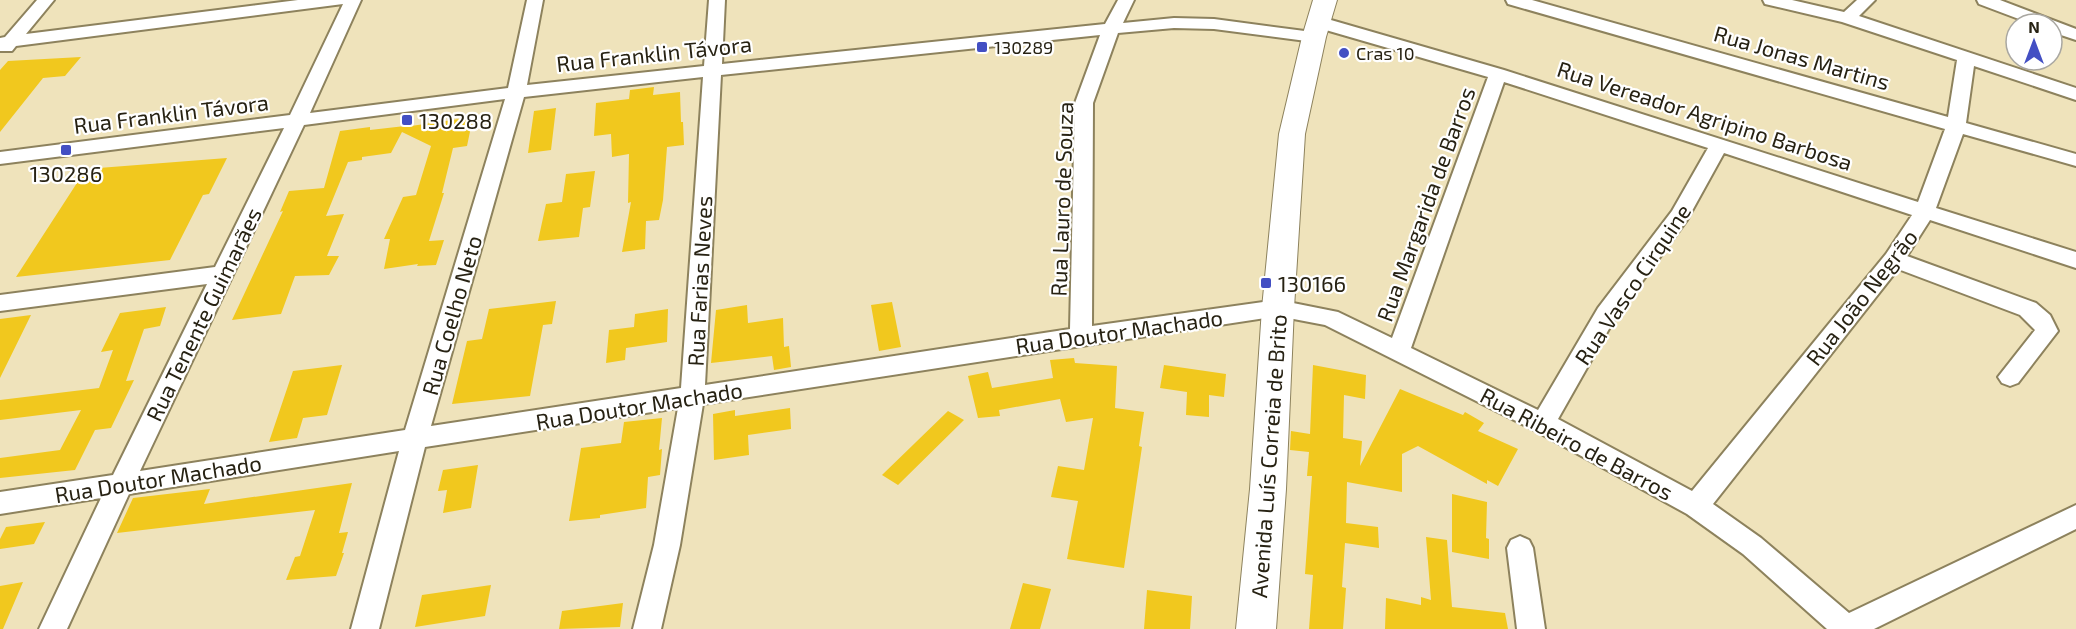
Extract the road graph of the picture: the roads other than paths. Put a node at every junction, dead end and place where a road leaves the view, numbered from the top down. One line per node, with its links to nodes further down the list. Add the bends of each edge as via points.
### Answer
1 (46, 0): 15 (street)
2 (338, 0): 15 (street)
3 (353, 0): 21 (street, Rua Tenente Guimarães)
4 (535, 0): 19 (street, Rua Coelho Neto)
5 (717, 0): 17 (street, Rua Farias Neves)
6 (1126, 0): 14 (street, Rua Lauro de Souza)
7 (1514, 0): 22 (street, Rua Jonas Martins)
8 (1771, 0): 12 (street)
9 (1867, 0): 12 (street)
10 (1984, 0): 11 (street)
11 (2016, 12)
12 (1847, 18): 16 (street)
13 (1319, 20): 14 (street, Rua Franklin Távora); 18 (street, Rua Vereador Agripino Barbosa); 31 (main road, Avenida Luís Correia de Brito, via 1292,134)
14 (1111, 29): 17 (street, Rua Franklin Távora); 32 (street, Rua Lauro de Souza, via 1084,103)
15 (4, 46)
16 (1966, 58): 20 (street); 22 (street, Rua João Negrão)
17 (711, 70): 19 (street, Rua Franklin Távora); 35 (street, Rua Farias Neves)
18 (1498, 74): 23 (street, Rua Vereador Agripino Barbosa); 33 (street, Rua Margarida de Barros)
19 (516, 92): 21 (street, Rua Franklin Távora); 37 (street, Rua Coelho Neto)
20 (2076, 94)
21 (297, 122): 24 (street, Rua Franklin Távora); 29 (street, Rua Tenente Guimarães)
22 (1956, 126): 25 (street, Rua Jonas Martins); 26 (street, Rua João Negrão)
23 (1720, 144): 26 (street, Rua Vereador Agripino Barbosa); 36 (street, Rua Vasco Cirquine, via 1680,215 1606,314)
24 (0, 158)
25 (2076, 160)
26 (1924, 213): 27 (street, Rua João Negrão); 28 (street, Rua Vereador Agripino Barbosa)
27 (1894, 259): 34 (street, via 2038,316 2047,331); 40 (street, Rua João Negrão)
28 (2076, 260)
29 (223, 274): 30 (street); 38 (street, Rua Tenente Guimarães)
30 (0, 303)
31 (1278, 308): 32 (street, Rua Doutor Machado); 33 (street, Rua Ribeiro de Barros, via 1330,318); 46 (main road, Avenida Luís Correia de Brito)
32 (1081, 336): 35 (street, Rua Doutor Machado)
33 (1398, 351): 36 (street, Rua Ribeiro de Barros)
34 (2010, 377)
35 (692, 397): 37 (street, Rua Doutor Machado); 45 (street, Rua Farias Neves, via 667,545)
36 (1543, 423): 40 (street, Rua Ribeiro de Barros)
37 (415, 439): 38 (street, Rua Doutor Machado); 44 (street, Rua Coelho Neto)
38 (119, 484): 39 (street, Rua Doutor Machado); 43 (street, Rua Tenente Guimarães)
39 (0, 503)
40 (1696, 506): 48 (street, Rua Ribeiro de Barros, via 1752,546)
41 (2076, 516): 48 (street)
42 (1520, 548): 47 (street)
43 (53, 629)
44 (365, 629)
45 (647, 629)
46 (1256, 629)
47 (1531, 629)
48 (1846, 629)

